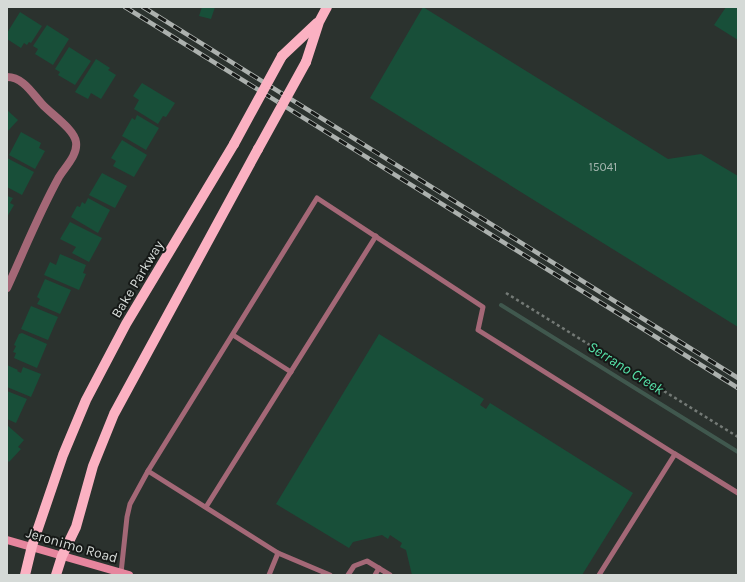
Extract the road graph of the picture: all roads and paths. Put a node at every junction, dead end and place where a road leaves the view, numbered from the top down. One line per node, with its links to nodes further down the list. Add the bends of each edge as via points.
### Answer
1 (328, 7): 2 (main road, Bake Parkway)
2 (319, 22): 15 (main road, Bake Parkway, bridge, via 282,56 234,144 126,324 86,400 62,455); 17 (main road, Bake Parkway, bridge, via 306,62 114,414 93,466 76,527)
3 (7, 77): 5 (street, via 12,77 25,85 73,134 76,142 72,158 46,200)
4 (376, 236): 7 (lane, via 317,198); 8 (lane); 10 (lane, via 483,307 478,330)
5 (7, 288)
6 (506, 293): 9 (path)
7 (233, 335): 8 (lane); 11 (lane)
8 (291, 372): 13 (lane)
9 (738, 437)
10 (675, 454): 12 (lane); 28 (lane)
11 (148, 471): 13 (lane); 19 (lane, via 130,504)
12 (738, 493)
13 (206, 507): 16 (lane)
14 (7, 540): 15 (main road, Jeronimo Road)
15 (32, 546): 17 (main road, Jeronimo Road); 20 (main road, Bake Parkway)
16 (278, 553): 23 (lane); 24 (lane)
17 (62, 556): 19 (main road, Jeronimo Road); 21 (main road, Bake Parkway)
18 (379, 568): 25 (lane, via 367,561 354,566); 26 (lane); 27 (lane)
19 (121, 573): 22 (main road, Jeronimo Road)
20 (25, 575)
21 (56, 575)
22 (129, 575)
23 (269, 575)
24 (330, 575)
25 (348, 575)
26 (375, 575)
27 (390, 575)
28 (599, 575)

